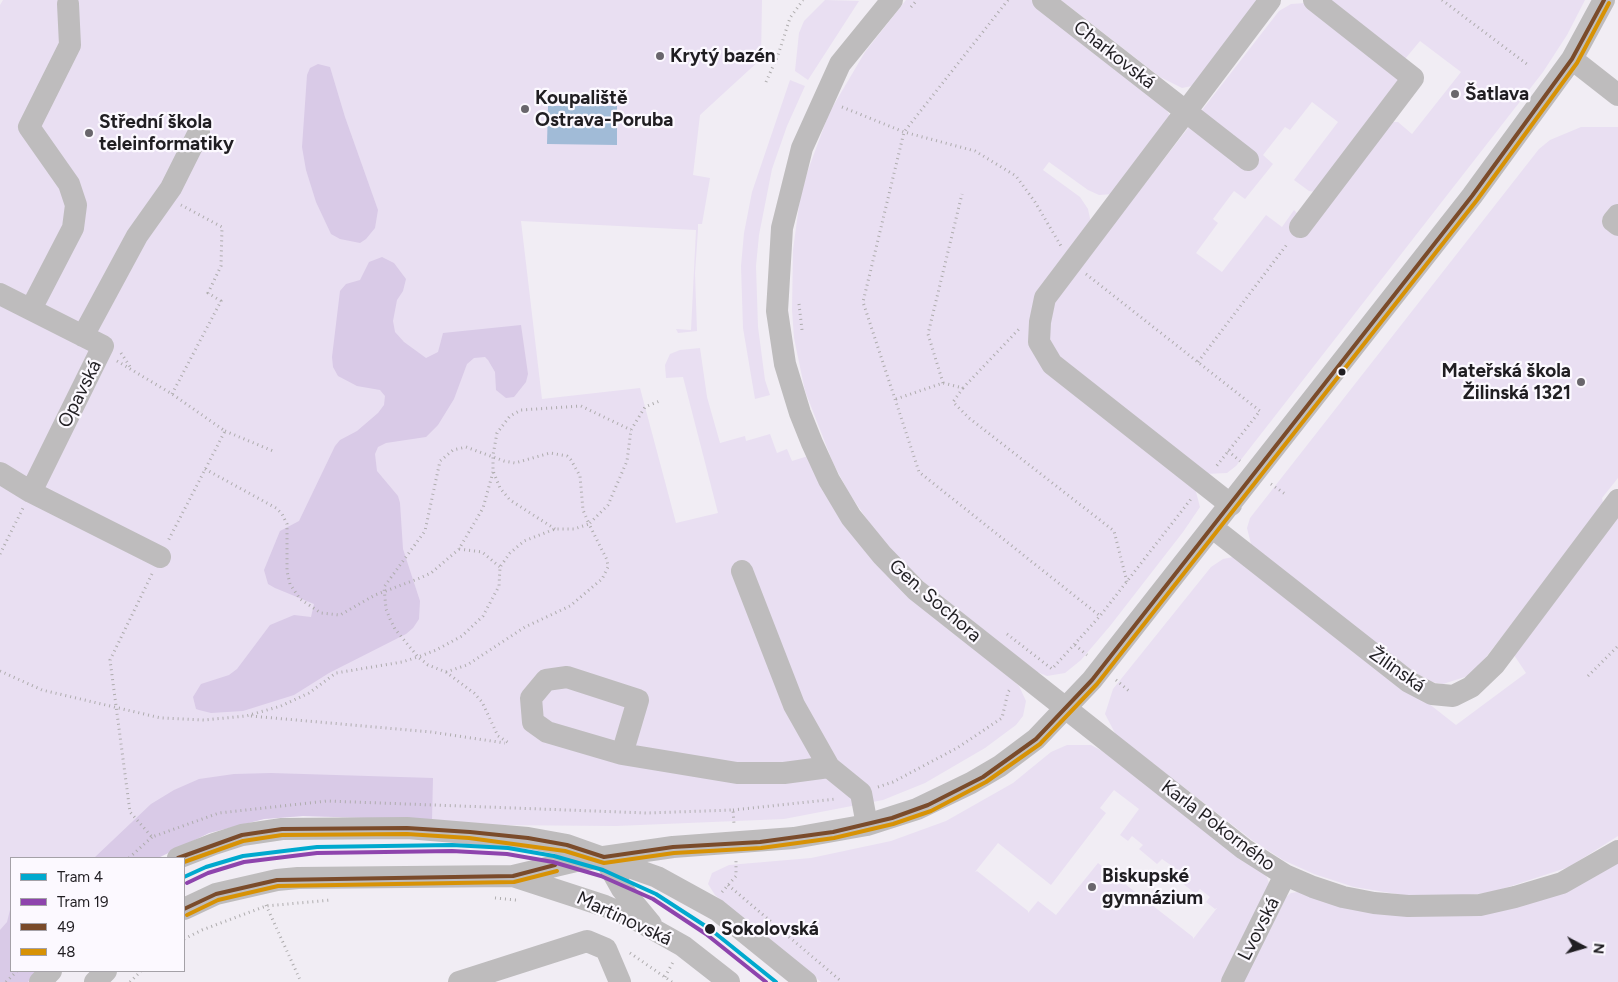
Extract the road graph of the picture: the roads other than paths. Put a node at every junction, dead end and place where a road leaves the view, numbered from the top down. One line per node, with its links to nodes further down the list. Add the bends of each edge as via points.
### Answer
1 (1043, 0): 9 (street, Charkovská)
2 (1270, 0): 9 (street)
3 (1314, 0): 14 (street, via 1413,78)
4 (1604, 0): 7 (street)
5 (68, 4): 16 (street, via 70,45 29,127 69,184 76,205 73,228)
6 (899, 6): 25 (street, Gen. Sochora, via 840,64 802,148 782,228 777,311 785,364 800,413 829,480 851,516 882,555 916,590)
7 (1572, 59): 8 (street); 21 (street, via 1472,196)
8 (1618, 94)
9 (1185, 110): 11 (street, Charkovská); 21 (street, via 1045,298 1039,342 1052,364)
10 (199, 132): 17 (street, via 171,188 137,236)
11 (1248, 160)
12 (1618, 215): 13 (street, via 1613,222)
13 (1618, 225)
14 (1300, 227)
15 (0, 294): 16 (street, Opavská)
16 (31, 309): 17 (street, Opavská)
17 (83, 336): 19 (street, Opavská, via 109,350)
18 (0, 473): 19 (street)
19 (31, 492): 23 (street)
20 (1618, 500): 22 (street, Žilinská, via 1495,664 1471,687 1453,696 1432,694 1409,682)
21 (1231, 505): 22 (street)
22 (1213, 528): 25 (street)
23 (160, 557)
24 (742, 571): 27 (street, via 794,705)
25 (1066, 710): 28 (street, via 1036,739 983,777 917,809); 32 (street, Karla Pokorného, via 1244,849)
26 (622, 754): 26 (street, via 547,732 533,722 531,698 546,680 567,677 638,700); 27 (street, via 737,773 784,773)
27 (829, 767): 28 (street, via 861,793)
28 (867, 825): 31 (street, via 814,836 673,847)
29 (1618, 852): 32 (street, Karla Pokorného, via 1562,883 1472,905 1374,903 1343,897)
30 (181, 857): 31 (street, via 248,834 282,829 340,828 425,829 528,838)
31 (604, 857): 33 (street); 35 (street, via 622,889); 43 (street, via 656,877 711,906)
32 (1285, 875): 44 (street, Lvovská)
33 (513, 876): 34 (street, Martinovská, via 298,878 255,883 216,894); 35 (street, Martinovská, via 605,906)
34 (185, 908)
35 (659, 934): 42 (street, Martinovská, via 677,956)
36 (50, 972): 38 (street)
37 (105, 972): 39 (street)
38 (40, 982)
39 (95, 982)
40 (458, 982): 41 (street, via 587,940 606,949)
41 (620, 982)
42 (729, 982)
43 (806, 982)
44 (1232, 982)

